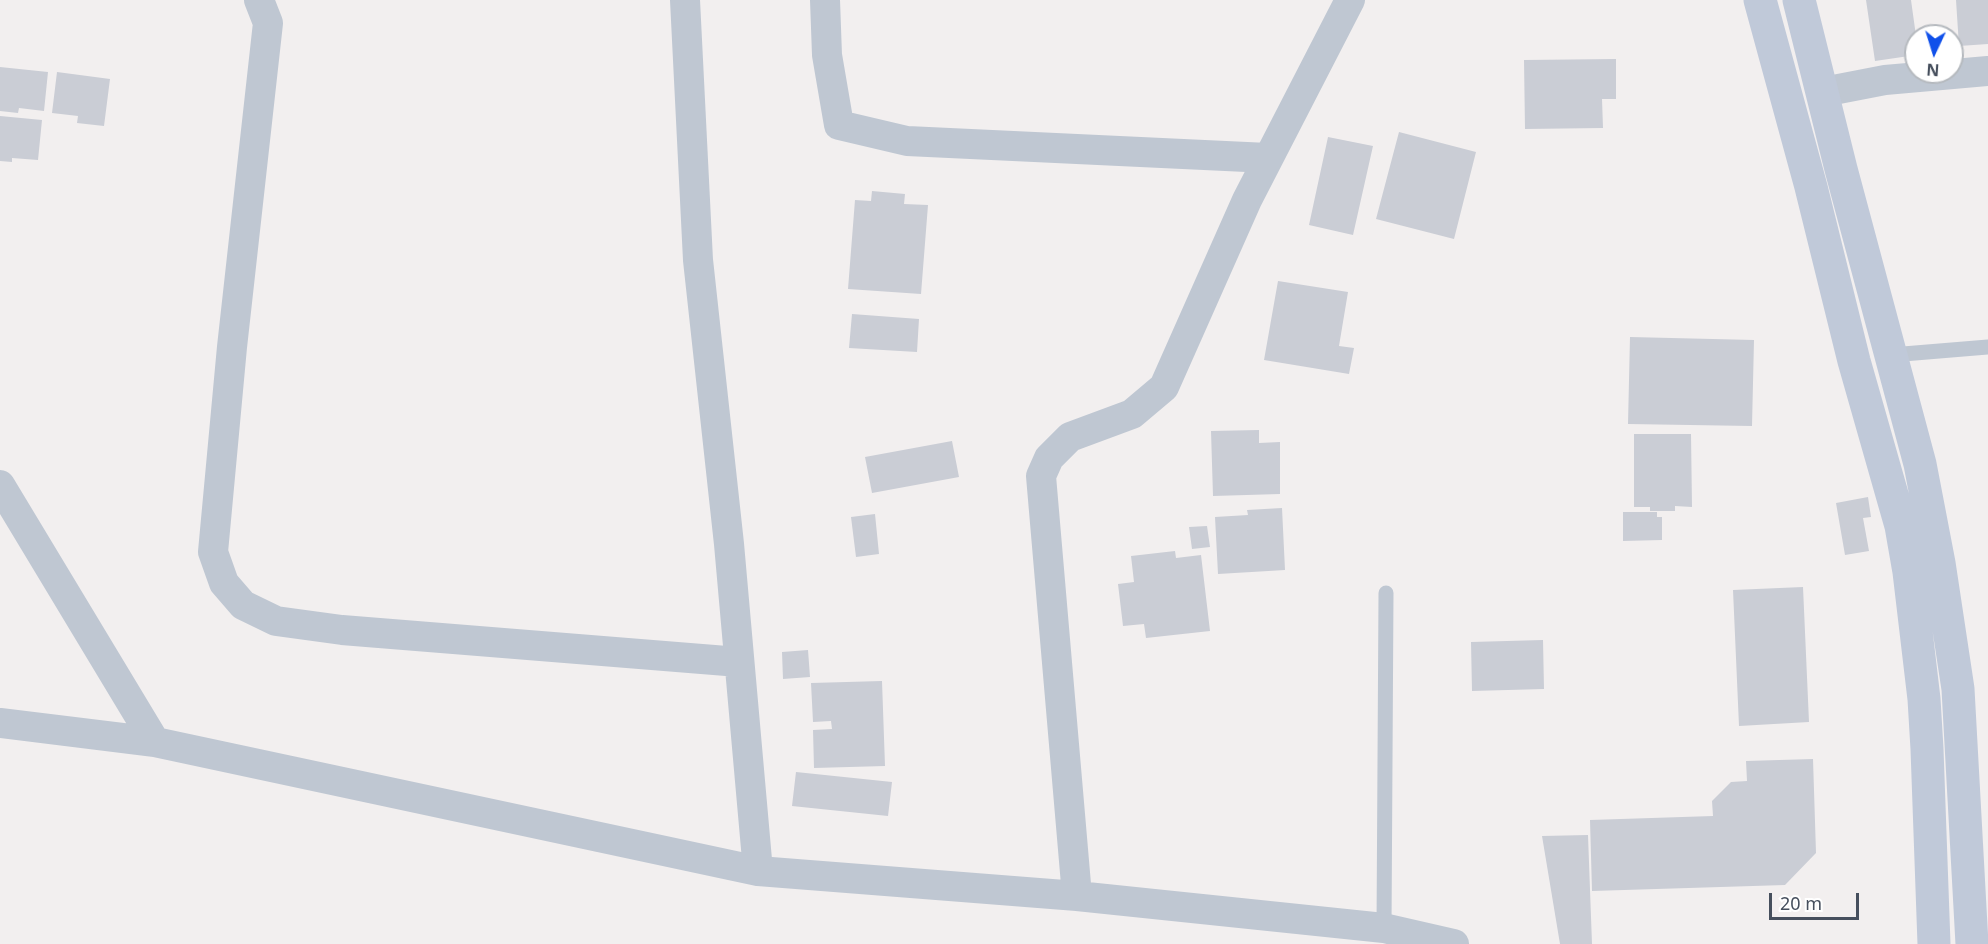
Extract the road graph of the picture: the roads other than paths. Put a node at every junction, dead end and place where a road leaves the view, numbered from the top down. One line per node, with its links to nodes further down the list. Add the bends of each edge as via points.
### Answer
1 (259, 0): 14 (street, via 268,23 213,552 224,583 243,606 276,621 342,630)
2 (685, 0): 14 (street, via 698,260)
3 (825, 0): 9 (street, via 827,55 839,125 907,141)
4 (1350, 0): 9 (street)
5 (1760, 0): 21 (street, via 1901,526 1928,749)
6 (1799, 0): 8 (street)
7 (1988, 71): 8 (street, via 1885,80)
8 (1823, 92): 11 (street)
9 (1268, 158): 18 (street, via 1164,387 1132,414 1070,437 1049,458 1041,476)
10 (1988, 347): 11 (lane)
11 (1891, 355): 22 (street, via 1920,464 1958,689)
12 (0, 485): 16 (street)
13 (1386, 593): 19 (lane)
14 (739, 662): 17 (street)
15 (0, 723): 16 (street)
16 (155, 742): 17 (street)
17 (758, 871): 18 (street)
18 (1077, 896): 19 (street)
19 (1384, 928): 20 (street)
20 (1455, 944)
21 (1934, 944)
22 (1972, 944)

